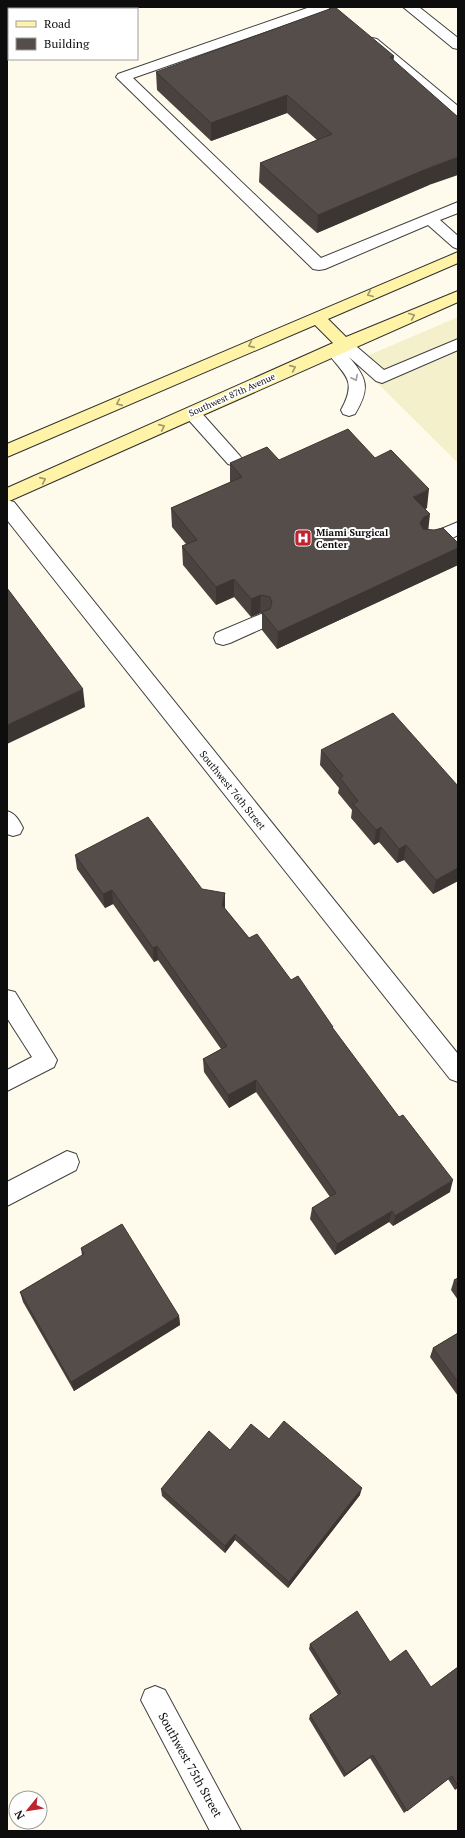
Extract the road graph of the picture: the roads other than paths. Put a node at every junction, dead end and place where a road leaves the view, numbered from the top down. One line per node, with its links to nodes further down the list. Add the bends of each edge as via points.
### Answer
1 (410, 7): 4 (street)
2 (329, 9): 7 (lane, via 123,78 319,265)
3 (359, 31): 5 (lane)
4 (458, 45)
5 (458, 113)
6 (458, 207): 7 (lane)
7 (430, 219): 8 (lane)
8 (458, 244)
9 (458, 257): 11 (main road, one-way to 11)
10 (458, 296): 13 (main road, Southwest 87th Avenue, one-way to 10)
11 (317, 317): 13 (main road); 16 (main road, one-way to 16)
12 (458, 344): 13 (lane, via 382,377 364,360)
13 (339, 348): 14 (lane, one-way to 14, via 358,382 357,399); 15 (main road, Southwest 87th Avenue, one-way to 13)
14 (349, 410)
15 (192, 413): 17 (lane); 18 (main road, Southwest 87th Avenue, one-way to 15)
16 (7, 451)
17 (234, 460)
18 (7, 495)
19 (7, 507): 25 (street, Southwest 76th Street)
20 (458, 528): 21 (lane)
21 (428, 542)
22 (261, 621): 23 (lane)
23 (223, 638)
24 (7, 999): 26 (lane, via 46,1060)
25 (458, 1072)
26 (7, 1081)
27 (67, 1162): 28 (street)
28 (7, 1195)
29 (154, 1700): 30 (street, Southwest 75th Street)
30 (226, 1831)

